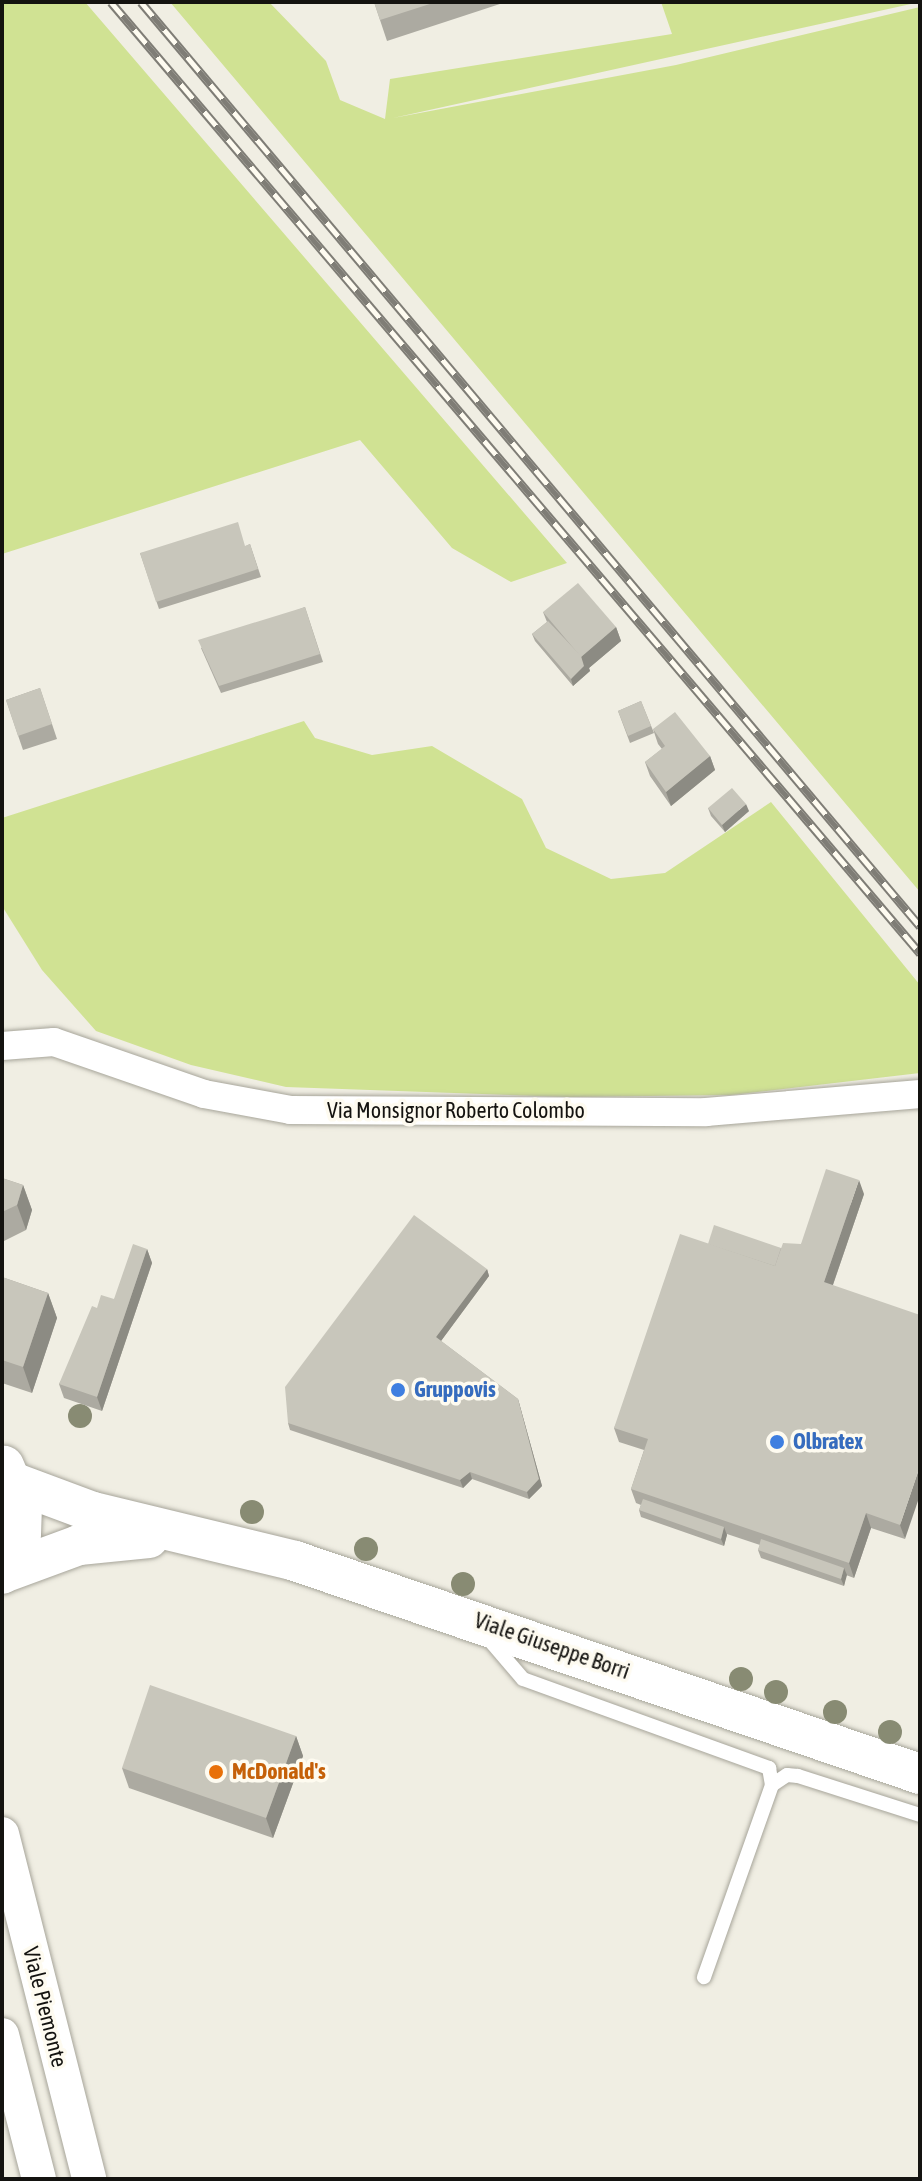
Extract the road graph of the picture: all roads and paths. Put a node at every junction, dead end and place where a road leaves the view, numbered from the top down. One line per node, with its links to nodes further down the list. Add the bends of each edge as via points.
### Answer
1 (2, 1046): 2 (street, Via Monsignor Roberto Colombo, via 54,1042 204,1094 290,1110 706,1112)
2 (920, 1094)
3 (8, 1473): 4 (main road, Viale Giuseppe Borri, via 81,1508); 5 (main road, Viale Giuseppe Borri, via 22,1508 21,1534)
4 (180, 1536): 5 (main road, Viale Giuseppe Borri, via 79,1545); 6 (main road, Viale Giuseppe Borri, via 295,1561)
5 (2, 1573)
6 (475, 1620): 7 (main road, Viale Giuseppe Borri); 8 (lane, via 516,1676 761,1762 770,1770)
7 (920, 1774)
8 (772, 1785): 9 (lane, via 782,1776 798,1776); 11 (lane)
9 (920, 1815)
10 (2, 1834): 14 (street, Viale Piemonte)
11 (704, 1977)
12 (2, 2035): 13 (street)
13 (39, 2179)
14 (89, 2179)

